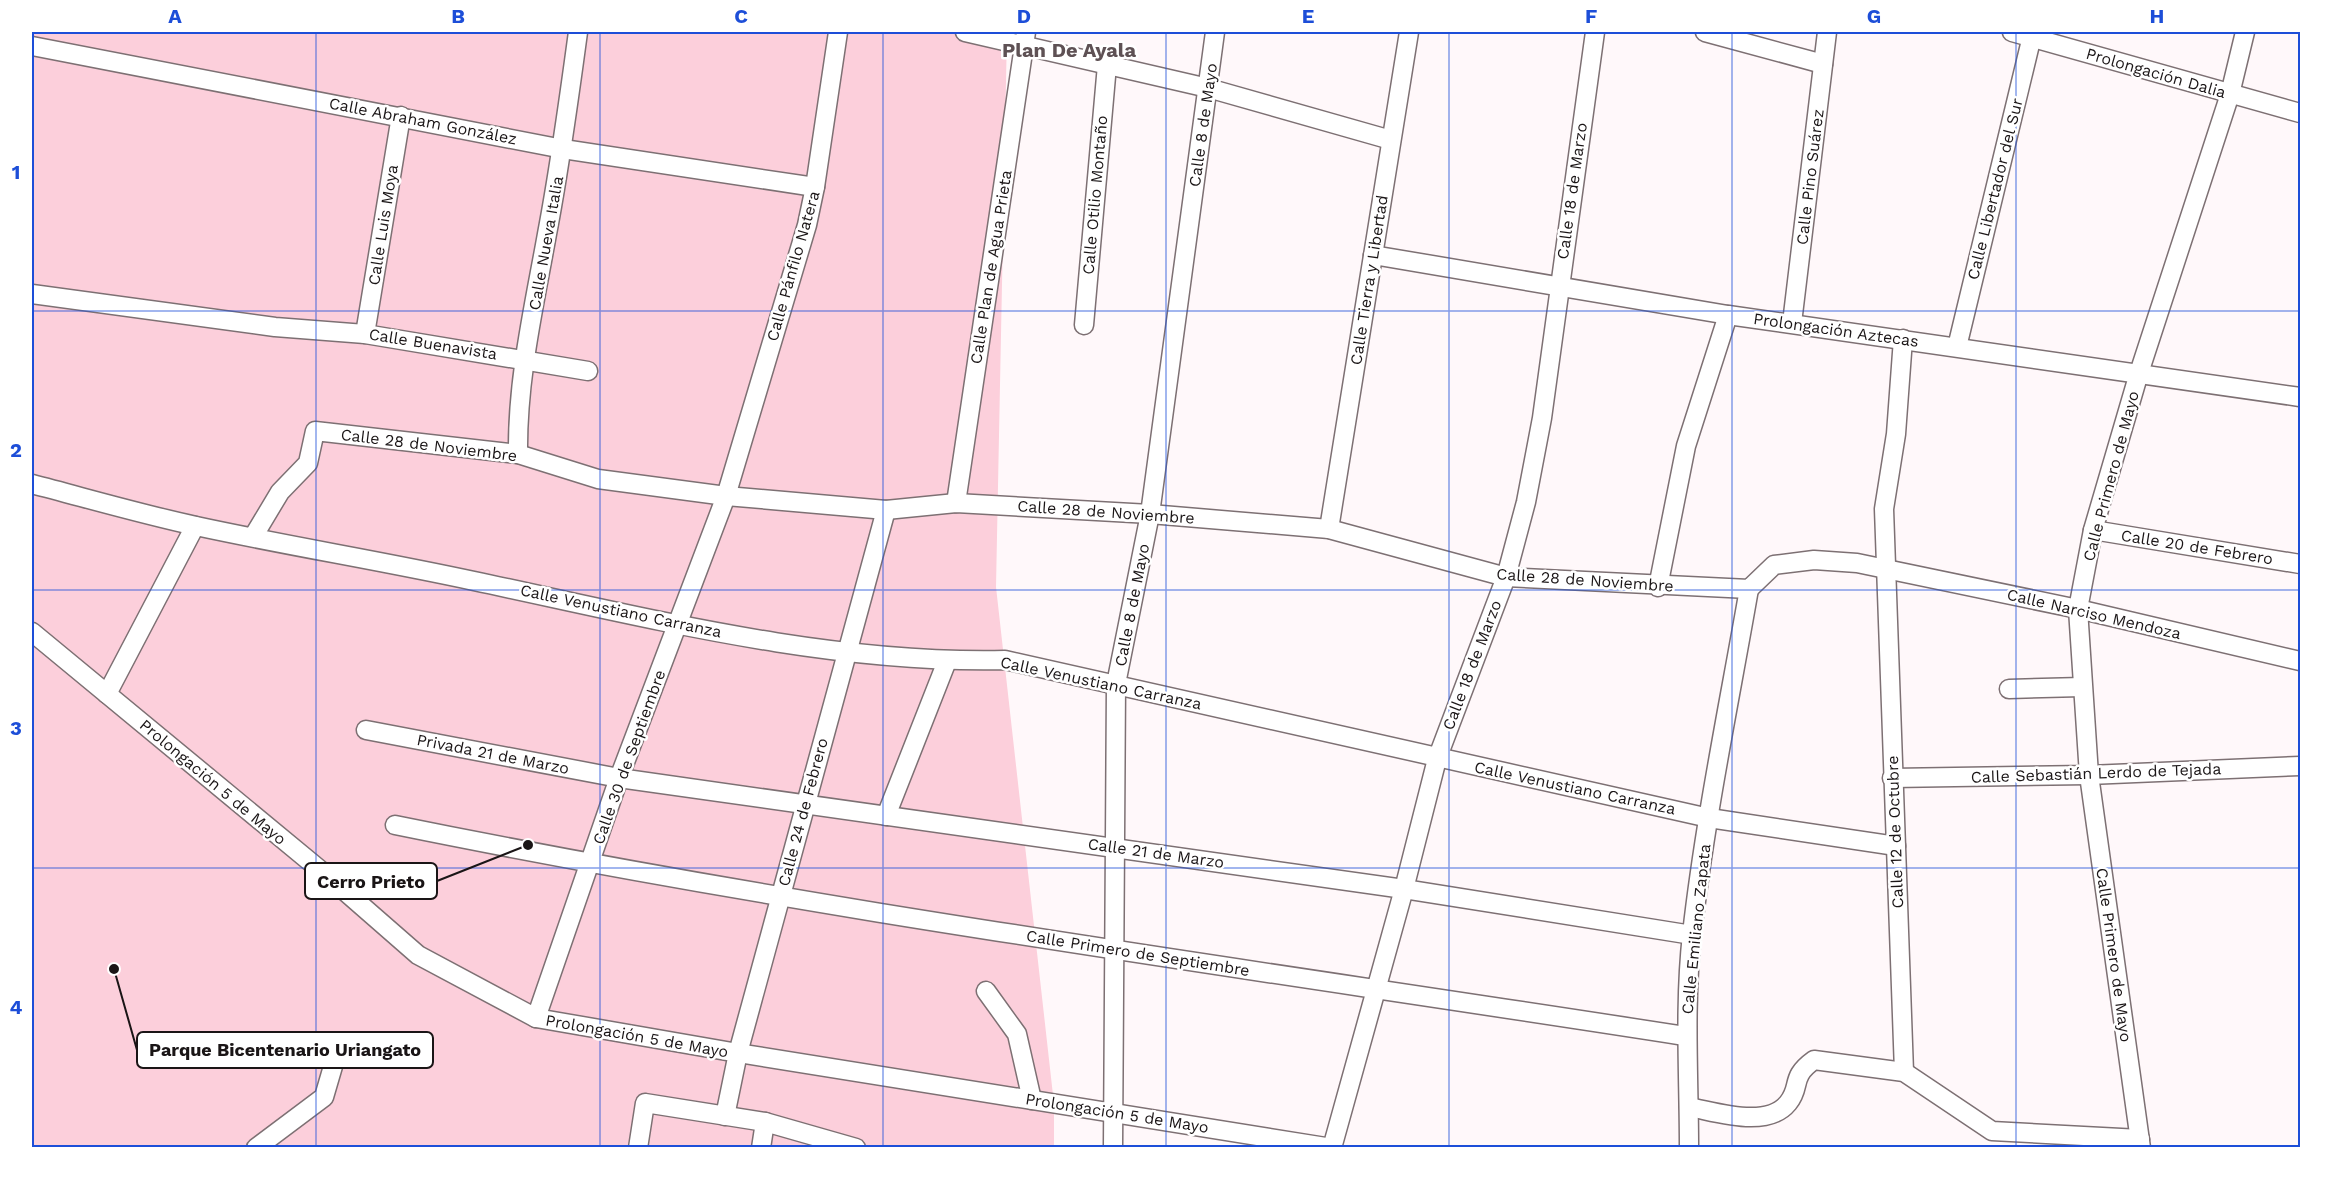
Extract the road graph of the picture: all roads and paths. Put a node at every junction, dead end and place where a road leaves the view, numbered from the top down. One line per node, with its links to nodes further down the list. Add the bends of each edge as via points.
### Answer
1 (578, 32): 21 (street, Calle Nueva Italia)
2 (838, 32): 22 (street, Calle Pánfilo Natera)
3 (965, 32): 12 (street)
4 (1215, 32): 16 (street, Calle 8 de Mayo)
5 (1409, 32): 20 (street, Calle Tierra y Libertad)
6 (1596, 32): 24 (street, Calle 18 de Marzo)
7 (1705, 32): 14 (street)
8 (1827, 32): 14 (street, Calle Pino Suárez)
9 (2012, 32): 11 (street, Prolongación Dalia)
10 (2245, 32): 17 (street, Calle Primero de Mayo)
11 (2032, 34): 17 (street, Prolongación Dalia); 31 (street, Calle Libertador del Sur)
12 (1025, 39): 15 (street); 39 (street, Calle Plan de Agua Prieta)
13 (32, 46): 19 (street, Calle Abraham González)
14 (1823, 64): 27 (street, Calle Pino Suárez)
15 (1107, 65): 16 (street); 28 (street, Calle Otilio Montaño)
16 (1208, 88): 20 (street); 41 (street, Calle 8 de Mayo)
17 (2230, 94): 18 (street, Prolongación Dalia); 34 (street, Calle Primero de Mayo)
18 (2301, 113)
19 (401, 116): 21 (street, Calle Abraham González); 29 (street, Calle Luis Moya)
20 (1391, 140): 23 (street, Calle Tierra y Libertad)
21 (563, 148): 22 (street, Calle Abraham González); 32 (street, Calle Nueva Italia)
22 (815, 188): 38 (street, Calle Pánfilo Natera)
23 (1373, 255): 24 (street, Prolongación Aztecas); 43 (street, Calle Tierra y Libertad)
24 (1559, 286): 26 (street, Prolongación Aztecas); 48 (street, Calle 18 de Marzo, via 1542,418)
25 (32, 294): 29 (street, Calle Buenavista, via 275,327)
26 (1728, 315): 27 (street, Prolongación Aztecas); 49 (street, via 1686,446)
27 (1792, 323): 30 (street, Prolongación Aztecas)
28 (1084, 325)
29 (365, 334): 32 (street, Calle Buenavista)
30 (1903, 339): 31 (street, Prolongación Aztecas); 47 (street, Calle 12 de Octubre, via 1896,434 1884,509)
31 (1957, 347): 34 (street, Prolongación Aztecas)
32 (524, 358): 33 (street, Calle Buenavista); 36 (street, Calle Nueva Italia)
33 (588, 370)
34 (2139, 373): 35 (street, Prolongación Aztecas); 44 (street, Calle Primero de Mayo)
35 (2301, 397)
36 (518, 454): 38 (street, Calle 28 de Noviembre, via 598,479); 45 (street, Calle 28 de Noviembre, via 315,431 308,463 280,492)
37 (32, 484): 42 (street, Calle Venustiano Carranza)
38 (726, 496): 40 (street, Calle 28 de Noviembre); 52 (street, Calle 30 de Septiembre)
39 (956, 503): 40 (street, Calle 28 de Noviembre); 41 (street, Calle 28 de Noviembre)
40 (886, 510): 54 (street, Calle 24 de Febrero)
41 (1150, 514): 43 (street, Calle 28 de Noviembre); 57 (street, Calle 8 de Mayo)
42 (195, 526): 45 (street, Calle Venustiano Carranza); 60 (street)
43 (1329, 529): 48 (street, Calle 28 de Noviembre)
44 (2093, 530): 46 (street, Calle 20 de Febrero); 51 (street, Calle Primero de Mayo)
45 (253, 537): 52 (street, Calle Venustiano Carranza, via 357,555)
46 (2301, 564)
47 (1886, 569): 50 (street, via 1814,560 1774,565); 51 (street, Calle Narciso Mendoza); 66 (street, Calle 12 de Octubre)
48 (1506, 577): 49 (street, Calle 28 de Noviembre); 62 (street, Calle 18 de Marzo)
49 (1658, 586): 50 (street, Calle 28 de Noviembre)
50 (1749, 589): 69 (street, Calle Emiliano Zapata)
51 (2078, 609): 56 (street, Calle Narciso Mendoza); 58 (street, Calle Primero de Mayo)
52 (678, 625): 54 (street, Calle Venustiano Carranza); 65 (street, Calle 30 de Septiembre)
53 (32, 632): 60 (street, Prolongación 5 de Mayo)
54 (847, 653): 55 (street, Calle Venustiano Carranza); 67 (street, Calle 24 de Febrero)
55 (947, 661): 57 (street, Calle Venustiano Carranza, via 1005,660); 68 (street)
56 (2301, 661)
57 (1116, 684): 62 (street, Calle Venustiano Carranza); 72 (street, Calle 8 de Mayo)
58 (2082, 687): 59 (street); 64 (street, Calle Primero de Mayo)
59 (2009, 689)
60 (107, 694): 80 (street, Prolongación 5 de Mayo, via 418,955)
61 (366, 730): 65 (street, Privada 21 de Marzo)
62 (1437, 759): 69 (street, Calle Venustiano Carranza); 74 (street, Calle 18 de Marzo)
63 (2301, 766): 64 (street, Calle Sebastián Lerdo de Tejada)
64 (2089, 775): 66 (street, Calle Sebastián Lerdo de Tejada); 90 (street, Calle Primero de Mayo)
65 (619, 778): 67 (street, Calle 21 de Marzo); 73 (street, Calle 30 de Septiembre)
66 (1892, 778): 71 (street, Calle 12 de Octubre)
67 (805, 805): 68 (street, Calle 21 de Marzo); 75 (street, Calle 24 de Febrero)
68 (886, 816): 72 (street, Calle 21 de Marzo)
69 (1709, 818): 71 (street, Calle Venustiano Carranza); 76 (street, Calle Emiliano Zapata)
70 (395, 825): 73 (street, Calle Primero de Septiembre)
71 (1896, 846): 84 (street, Calle 12 de Octubre)
72 (1115, 847): 74 (street, Calle 21 de Marzo); 77 (street, Calle 8 de Mayo)
73 (591, 865): 75 (street, Calle Primero de Septiembre); 80 (street, Calle 30 de Septiembre)
74 (1404, 889): 76 (street, Calle 21 de Marzo); 78 (street, Calle 18 de Marzo)
75 (780, 898): 77 (street, Calle Primero de Septiembre); 82 (street, Calle 24 de Febrero)
76 (1692, 935): 81 (street, Calle Emiliano Zapata)
77 (1114, 950): 78 (street, Calle Primero de Septiembre); 87 (street, Calle 8 de Mayo)
78 (1376, 988): 81 (street, Calle Primero de Septiembre); 96 (street, Calle 18 de Marzo)
79 (986, 991): 85 (street, via 1017,1034)
80 (536, 1018): 82 (street, Prolongación 5 de Mayo)
81 (1685, 1036): 86 (street, Calle Emiliano Zapata)
82 (738, 1053): 85 (street, Prolongación 5 de Mayo); 88 (street, Calle 24 de Febrero)
83 (336, 1056): 91 (street, via 324,1097)
84 (1904, 1072): 86 (street, via 1814,1060 1800,1070 1789,1102 1774,1114 1755,1117); 90 (street, via 1992,1131)
85 (1032, 1100): 87 (street, Prolongación 5 de Mayo)
86 (1689, 1107): 97 (street, Calle Emiliano Zapata)
87 (1113, 1113): 95 (street, Calle 8 de Mayo); 96 (street, Prolongación 5 de Mayo)
88 (725, 1116): 89 (street); 92 (street, via 645,1103)
89 (765, 1122): 93 (street); 94 (street)
90 (2141, 1143)
91 (256, 1148)
92 (638, 1148)
93 (761, 1148)
94 (856, 1148)
95 (1113, 1148)
96 (1332, 1148)
97 (1689, 1148)

